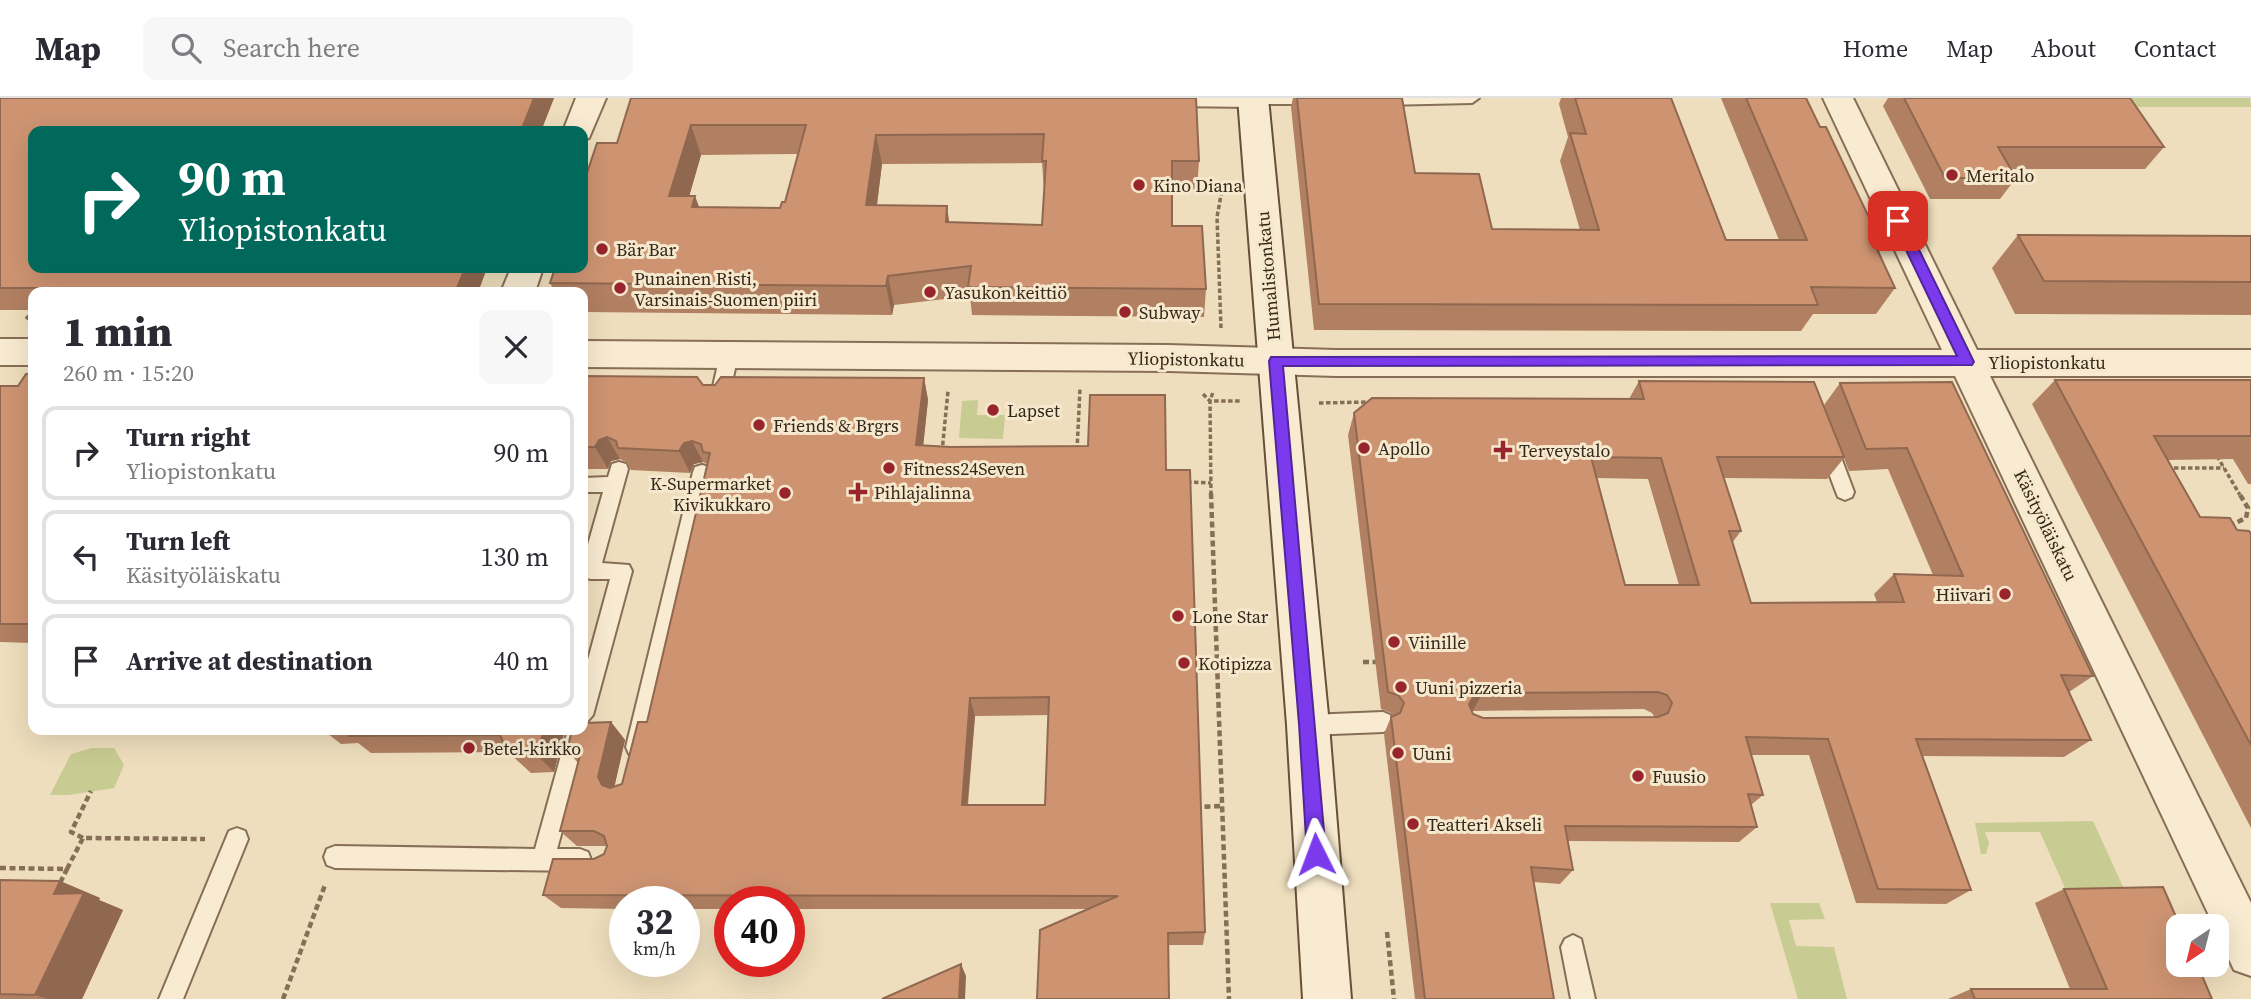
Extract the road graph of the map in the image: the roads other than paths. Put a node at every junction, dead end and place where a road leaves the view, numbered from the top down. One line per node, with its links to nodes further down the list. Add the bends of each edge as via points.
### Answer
1 (592, 98): 8 (street)
2 (1472, 98): 4 (lane)
3 (1838, 98): 14 (street, Käsityöläiskatu)
4 (1391, 99)
5 (1152, 100): 6 (lane)
6 (1253, 100): 7 (lane); 13 (street, Humalistonkatu)
7 (1324, 100)
8 (580, 126)
9 (0, 352): 10 (street)
10 (28, 352)
11 (588, 354): 12 (street, Yliopistonkatu)
12 (730, 355): 13 (street, Yliopistonkatu); 16 (lane)
13 (1276, 361): 14 (street, Yliopistonkatu, via 1799,372); 23 (street, Humalistonkatu)
14 (1967, 362): 15 (street, Yliopistonkatu); 31 (street, Käsityöläiskatu)
15 (2251, 363)
16 (719, 400)
17 (1821, 430): 20 (lane)
18 (702, 472): 25 (lane)
19 (588, 484): 21 (lane, via 617,477 590,571 622,571)
20 (1845, 492)
21 (588, 697)
22 (1382, 722): 23 (lane)
23 (1308, 724): 33 (street, Humalistonkatu)
24 (578, 735): 28 (lane)
25 (632, 766)
26 (237, 839): 32 (lane)
27 (335, 857): 28 (lane)
28 (543, 859): 29 (lane)
29 (597, 860)
30 (1573, 947): 34 (lane)
31 (2251, 953)
32 (171, 999)
33 (1326, 999)
34 (1583, 999)

